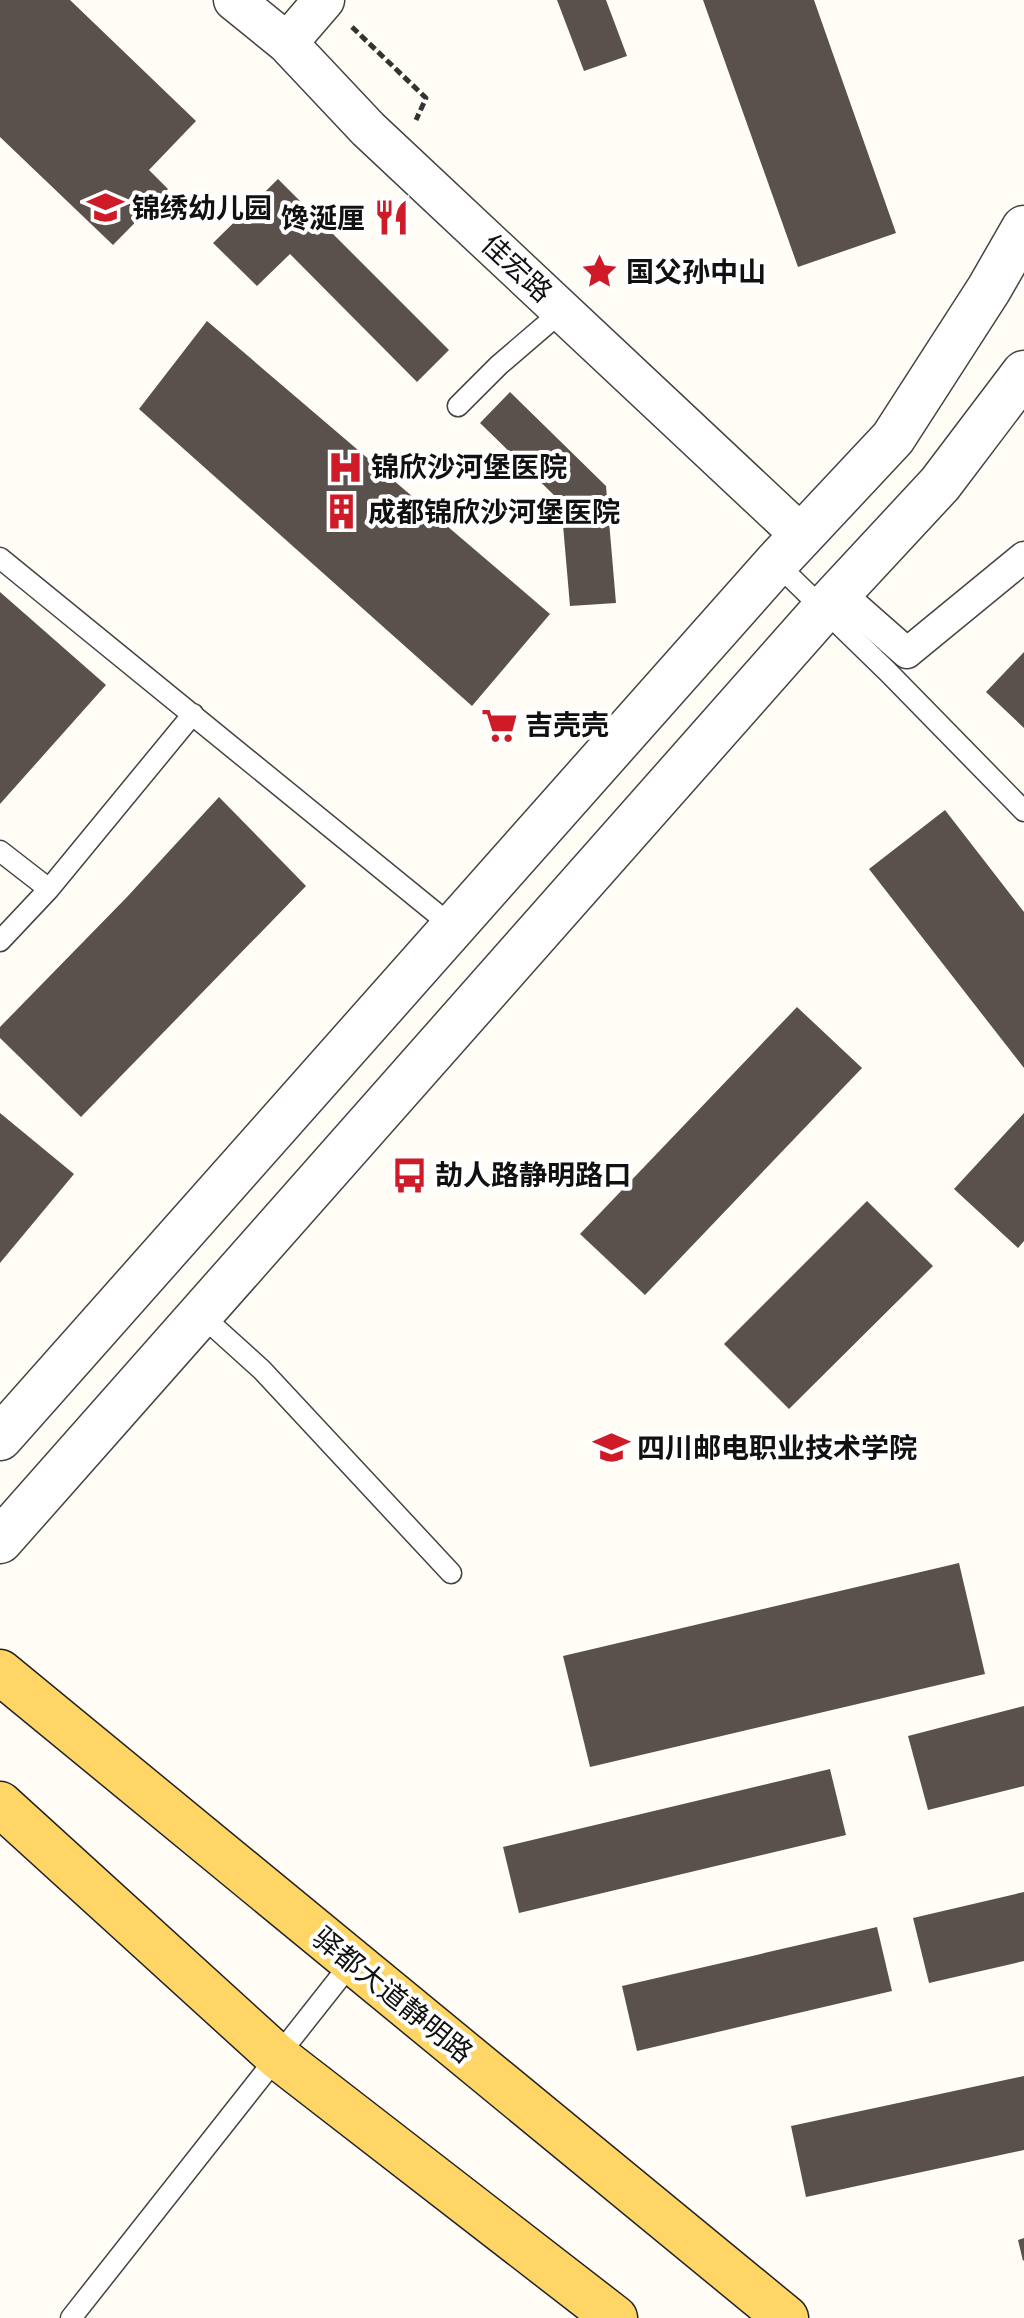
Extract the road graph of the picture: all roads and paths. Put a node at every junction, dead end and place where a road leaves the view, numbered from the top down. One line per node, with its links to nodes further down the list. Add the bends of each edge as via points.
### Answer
1 (234, 0): 3 (street, 佳宏路)
2 (324, 0): 3 (street); 4 (path, via 426,98)
3 (287, 43): 4 (street, 佳宏路)
4 (399, 158): 6 (street, 佳宏路)
5 (1024, 228): 9 (street, via 893,438)
6 (562, 311): 8 (lane); 9 (street, 佳宏路)
7 (1024, 373): 12 (street, via 940,484)
8 (458, 406)
9 (789, 549): 12 (lane); 17 (street)
10 (1024, 557): 12 (street, via 907,653)
11 (0, 558): 13 (lane)
12 (832, 602): 14 (lane, via 888,672); 19 (street)
13 (193, 714): 16 (lane); 17 (lane)
14 (1024, 811)
15 (0, 851): 16 (lane)
16 (49, 889): 18 (lane)
17 (453, 927): 20 (street)
18 (0, 941)
19 (200, 1314): 21 (street); 22 (lane, via 262,1370)
20 (0, 1438)
21 (0, 1541)
22 (451, 1573)
23 (0, 1672): 25 (main road, 驿都大道静明路)
24 (0, 1804): 26 (main road)
25 (352, 1962): 26 (lane); 29 (main road, 驿都大道静明路)
26 (278, 2057): 27 (lane); 28 (main road)
27 (71, 2318)
28 (615, 2318)
29 (786, 2318)

